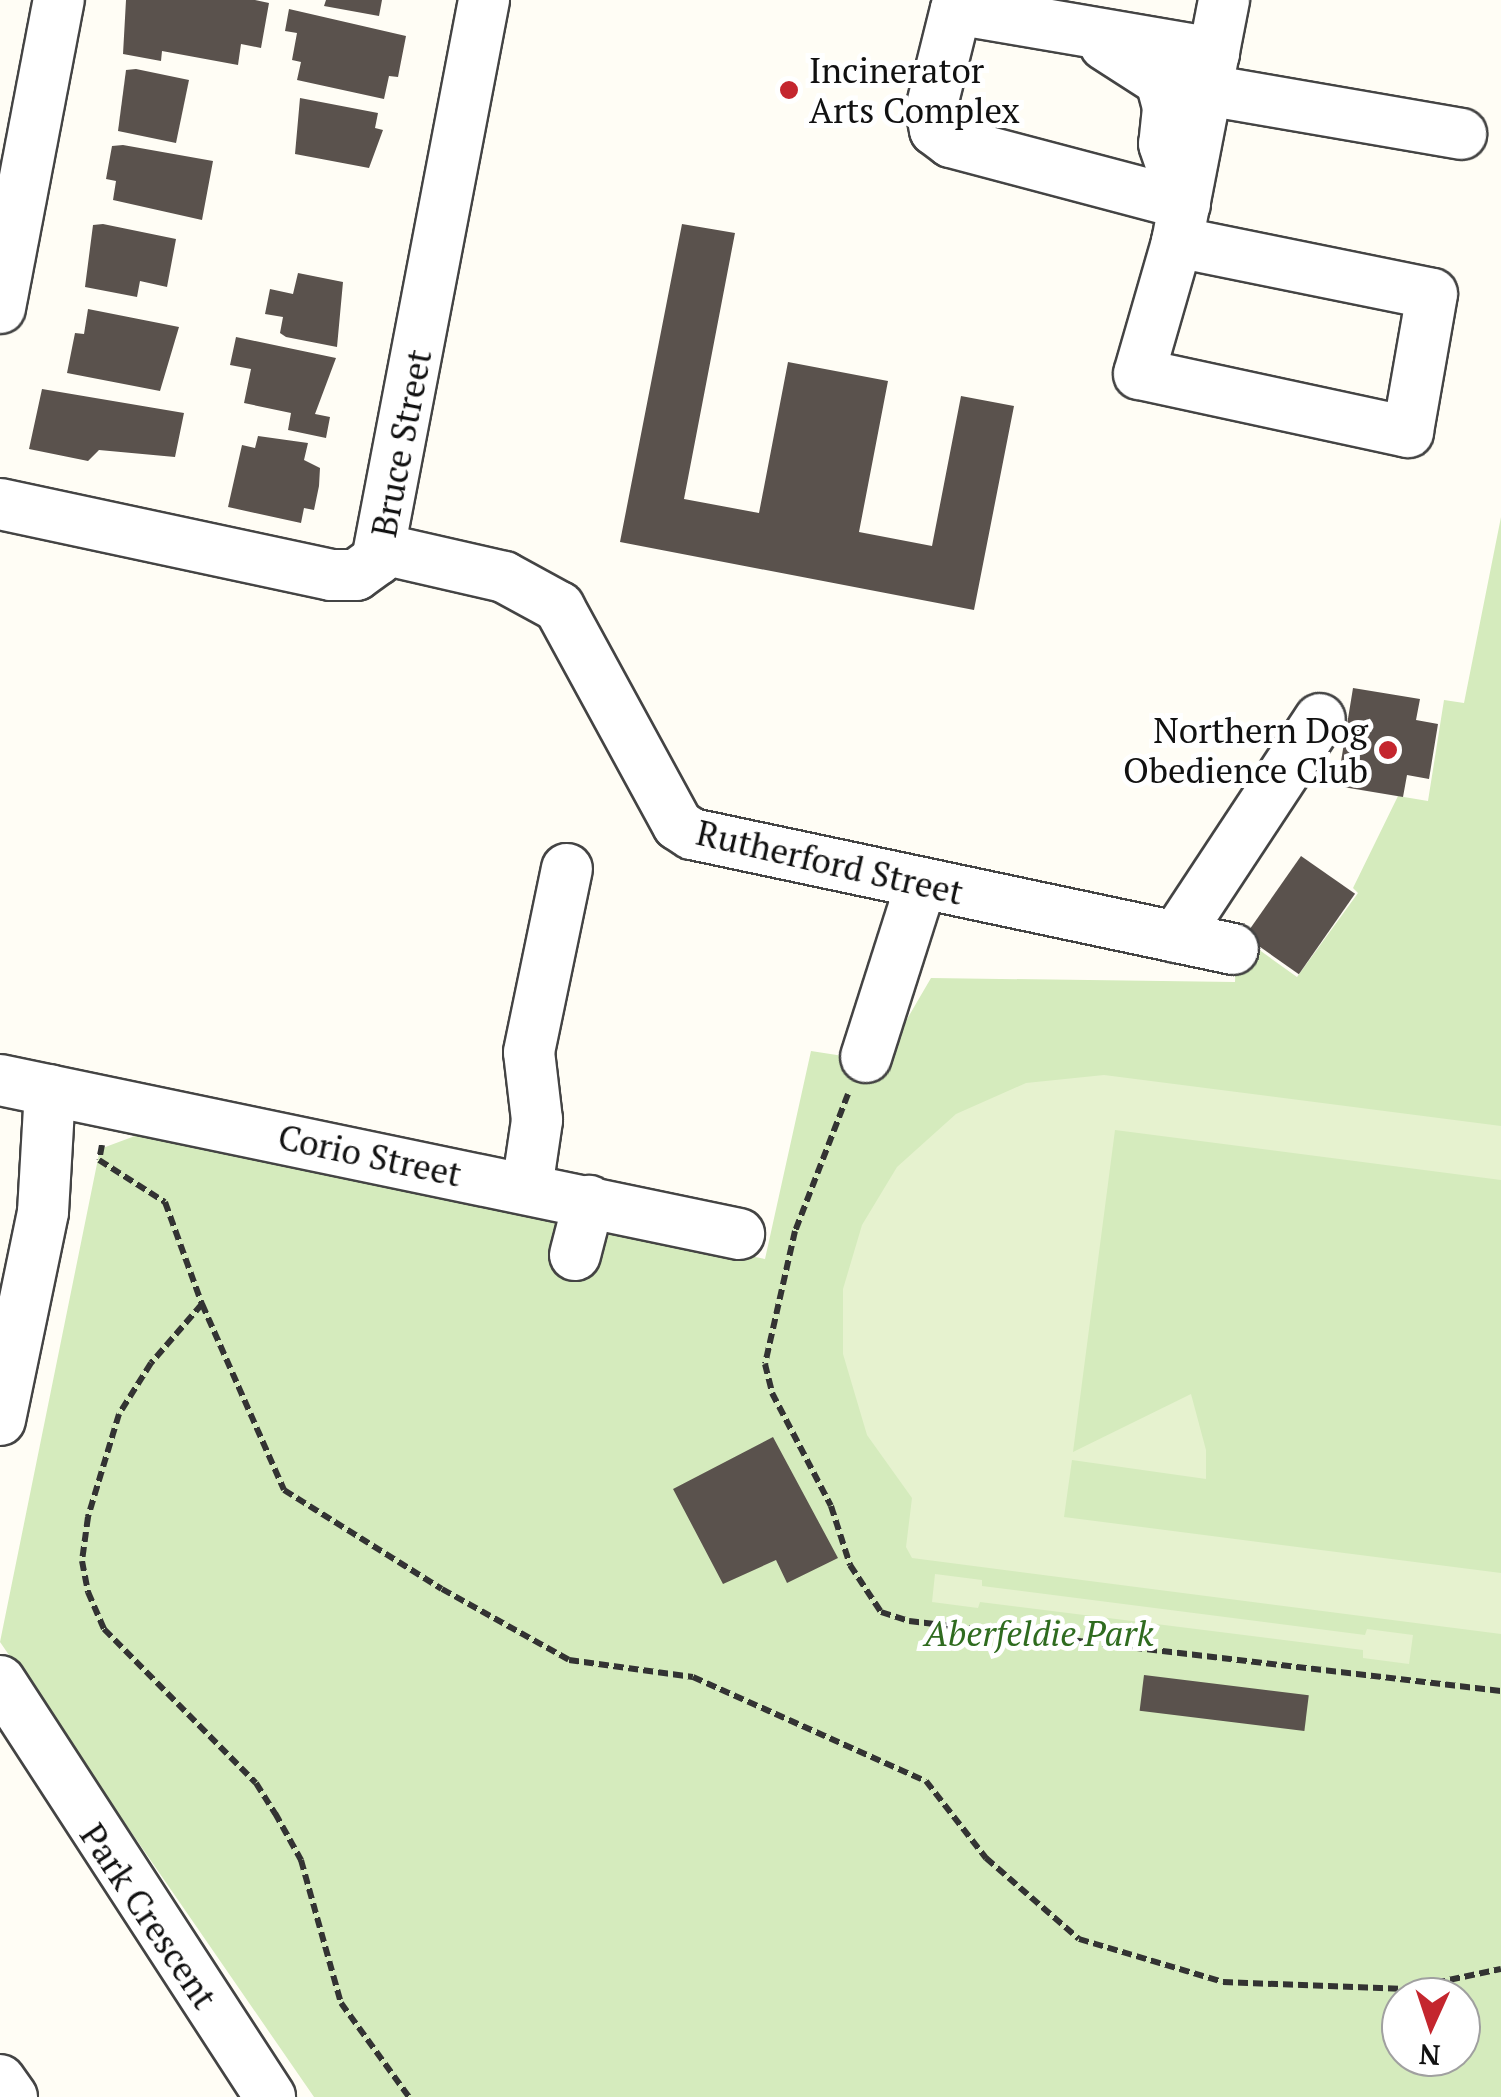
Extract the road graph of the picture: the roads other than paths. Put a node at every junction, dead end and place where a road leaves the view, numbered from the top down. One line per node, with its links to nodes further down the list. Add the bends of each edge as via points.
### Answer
1 (59, 0): 8 (street)
2 (484, 0): 10 (street, Bruce Street)
3 (1224, 0): 5 (street)
4 (1048, 27): 5 (street); 7 (street, via 1105,45 1161,81 1168,108 1164,144); 7 (street, via 950,14 930,110 935,130 951,142)
5 (1210, 72): 6 (street); 7 (street)
6 (1461, 134)
7 (1181, 223): 7 (street, via 1139,374 1408,432 1432,294)
8 (0, 308)
9 (0, 504): 10 (street, Bruce Street, via 331,575 369,569)
10 (382, 549): 13 (street, Rutherford Street, via 504,577 559,607 684,830)
11 (1320, 720): 14 (street)
12 (567, 869): 19 (street, via 529,1052 537,1120)
13 (921, 884): 14 (street, Rutherford Street); 16 (street)
14 (1176, 937): 15 (street, Rutherford Street)
15 (1233, 949)
16 (866, 1056)
17 (0, 1080): 18 (street, Corio Street)
18 (72, 1108): 19 (street, Corio Street); 23 (street)
19 (527, 1188): 20 (street, Corio Street)
20 (589, 1201): 21 (street, Corio Street); 22 (street)
21 (739, 1234)
22 (575, 1255)
23 (0, 1420)
24 (0, 1681): 25 (street, Park Crescent)
25 (14, 1724): 28 (street, Park Crescent)
26 (0, 2080): 27 (street)
27 (12, 2097)
28 (270, 2097)

